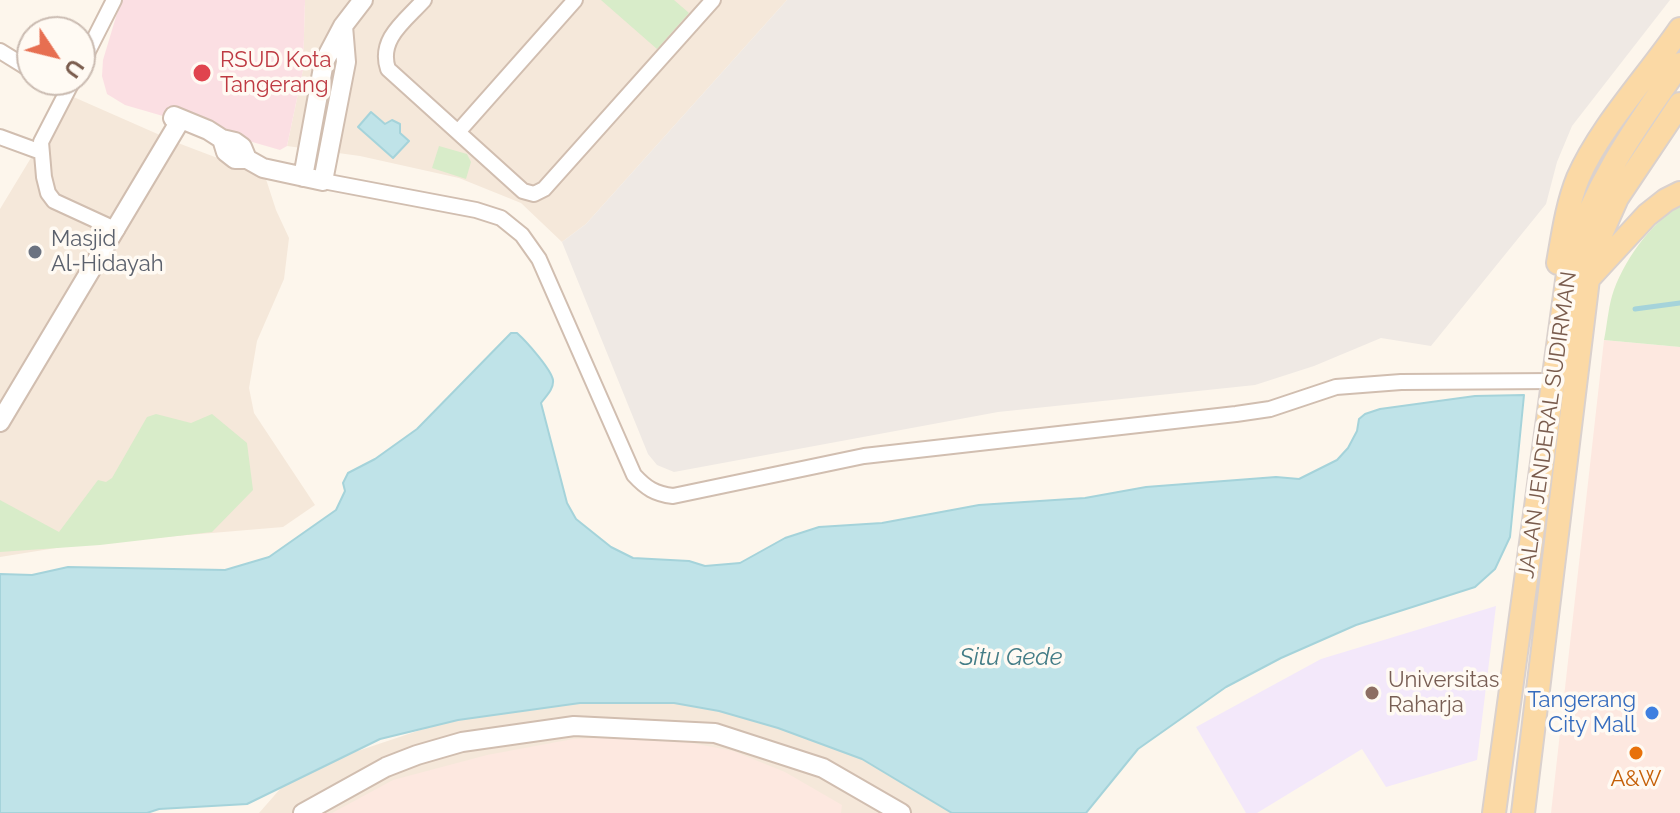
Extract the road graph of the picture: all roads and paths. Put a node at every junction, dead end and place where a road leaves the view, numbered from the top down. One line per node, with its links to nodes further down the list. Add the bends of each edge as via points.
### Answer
1 (114, 0): 8 (street)
2 (363, 0): 6 (street)
3 (424, 0): 12 (street, via 388,41 384,56 388,69)
4 (575, 0): 12 (street)
5 (713, 0): 12 (street, via 544,189 534,194 523,191)
6 (343, 26): 15 (street, via 324,62); 16 (street, via 346,62)
7 (1680, 29): 20 (main road, via 1600,138 1577,181 1556,277)
8 (96, 35)
9 (1680, 64): 20 (main road, JALAN JENDERAL SUDIRMAN, via 1591,203 1569,266)
10 (64, 96): 14 (street, via 45,130)
11 (1680, 104): 19 (main road, JALAN JENDERAL SUDIRMAN, via 1617,198)
12 (458, 132)
13 (0, 137): 14 (street)
14 (41, 152): 18 (street, via 54,201)
15 (296, 175): 16 (street); 18 (street, via 235,159 222,139 178,117)
16 (323, 181): 21 (street, via 476,210 501,218 522,235 539,259 634,475 660,494 673,496 864,456 1270,409 1336,387)
17 (1680, 193): 19 (main road, via 1647,215)
18 (117, 230): 22 (street)
19 (1588, 279): 26 (main road, JALAN JENDERAL SUDIRMAN)
20 (1562, 328): 21 (main road, JALAN JENDERAL SUDIRMAN)
21 (1555, 381): 25 (main road, JALAN JENDERAL SUDIRMAN)
22 (0, 422)
23 (303, 813): 24 (street, via 417,755 462,742 574,726 715,733 823,768)
24 (901, 813)
25 (1494, 813)
26 (1523, 813)

